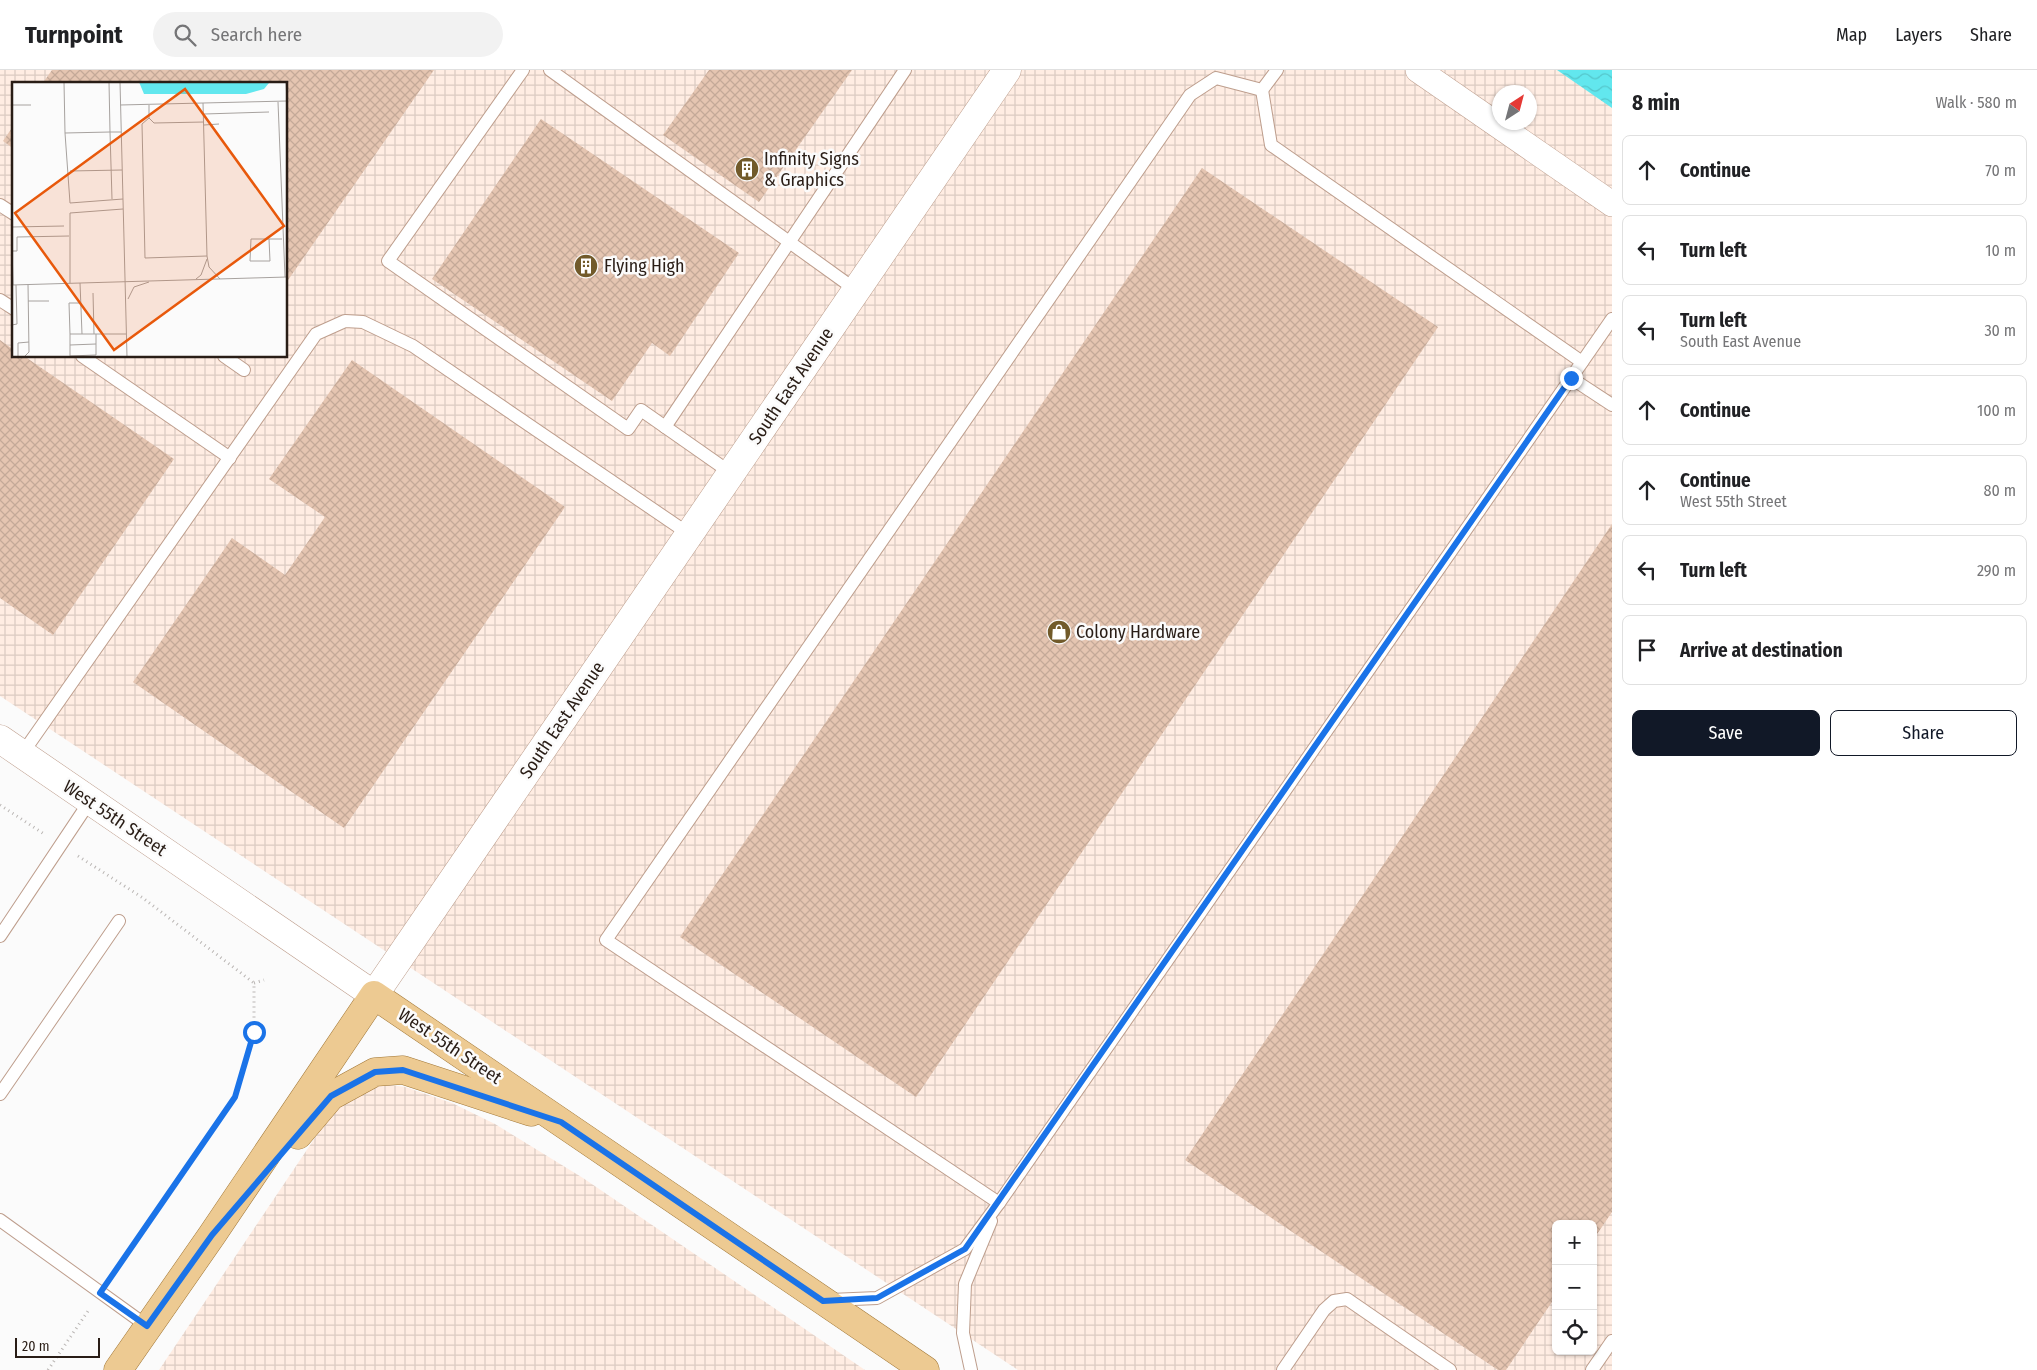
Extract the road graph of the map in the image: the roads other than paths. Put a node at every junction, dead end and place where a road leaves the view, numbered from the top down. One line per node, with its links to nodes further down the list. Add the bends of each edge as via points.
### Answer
1 (523, 70): 22 (lane, via 388,261 628,429 641,410)
2 (550, 70): 11 (lane)
3 (905, 70): 11 (lane)
4 (1007, 70): 12 (main road, South East Avenue)
5 (1277, 70): 7 (lane)
6 (1418, 70): 8 (street)
7 (1262, 90): 18 (lane, via 1272,145); 34 (lane, via 1216,78 1190,95 606,940)
8 (1612, 204)
9 (0, 205): 10 (lane)
10 (12, 213)
11 (791, 242): 12 (lane); 22 (lane)
12 (856, 290): 24 (main road, South East Avenue)
13 (0, 300): 14 (lane)
14 (12, 308)
15 (1612, 319): 18 (lane)
16 (85, 358): 23 (lane)
17 (227, 358): 19 (lane)
18 (1582, 362): 20 (lane)
19 (244, 370)
20 (1571, 378): 21 (lane); 34 (lane)
21 (1612, 405)
22 (665, 427): 24 (lane)
23 (230, 458): 25 (lane, via 316,334 345,321 364,322 413,346); 27 (lane)
24 (731, 473): 25 (main road, South East Avenue)
25 (689, 534): 31 (main road, South East Avenue)
26 (0, 739): 27 (main road, West 55th Street)
27 (22, 754): 28 (main road, West 55th Street)
28 (90, 801): 30 (lane); 31 (main road, West 55th Street)
29 (119, 921): 32 (lane)
30 (2, 929)
31 (374, 995): 33 (main road, West 55th Street); 36 (main road, South East Avenue)
32 (0, 1094)
33 (561, 1122): 36 (main road, via 403,1070 375,1072 331,1096); 37 (main road, West 55th Street)
34 (999, 1203): 37 (lane, via 965,1249 877,1298); 42 (lane, via 965,1284 963,1334)
35 (0, 1220): 38 (lane)
36 (212, 1235): 38 (main road, South East Avenue)
37 (823, 1301): 41 (main road, West 55th Street)
38 (147, 1326): 40 (main road, South East Avenue)
39 (1610, 1350): 45 (lane)
40 (118, 1370)
41 (925, 1370)
42 (971, 1370)
43 (1283, 1370): 44 (lane, via 1324,1310 1334,1301 1346,1299)
44 (1450, 1370)
45 (1592, 1370)

